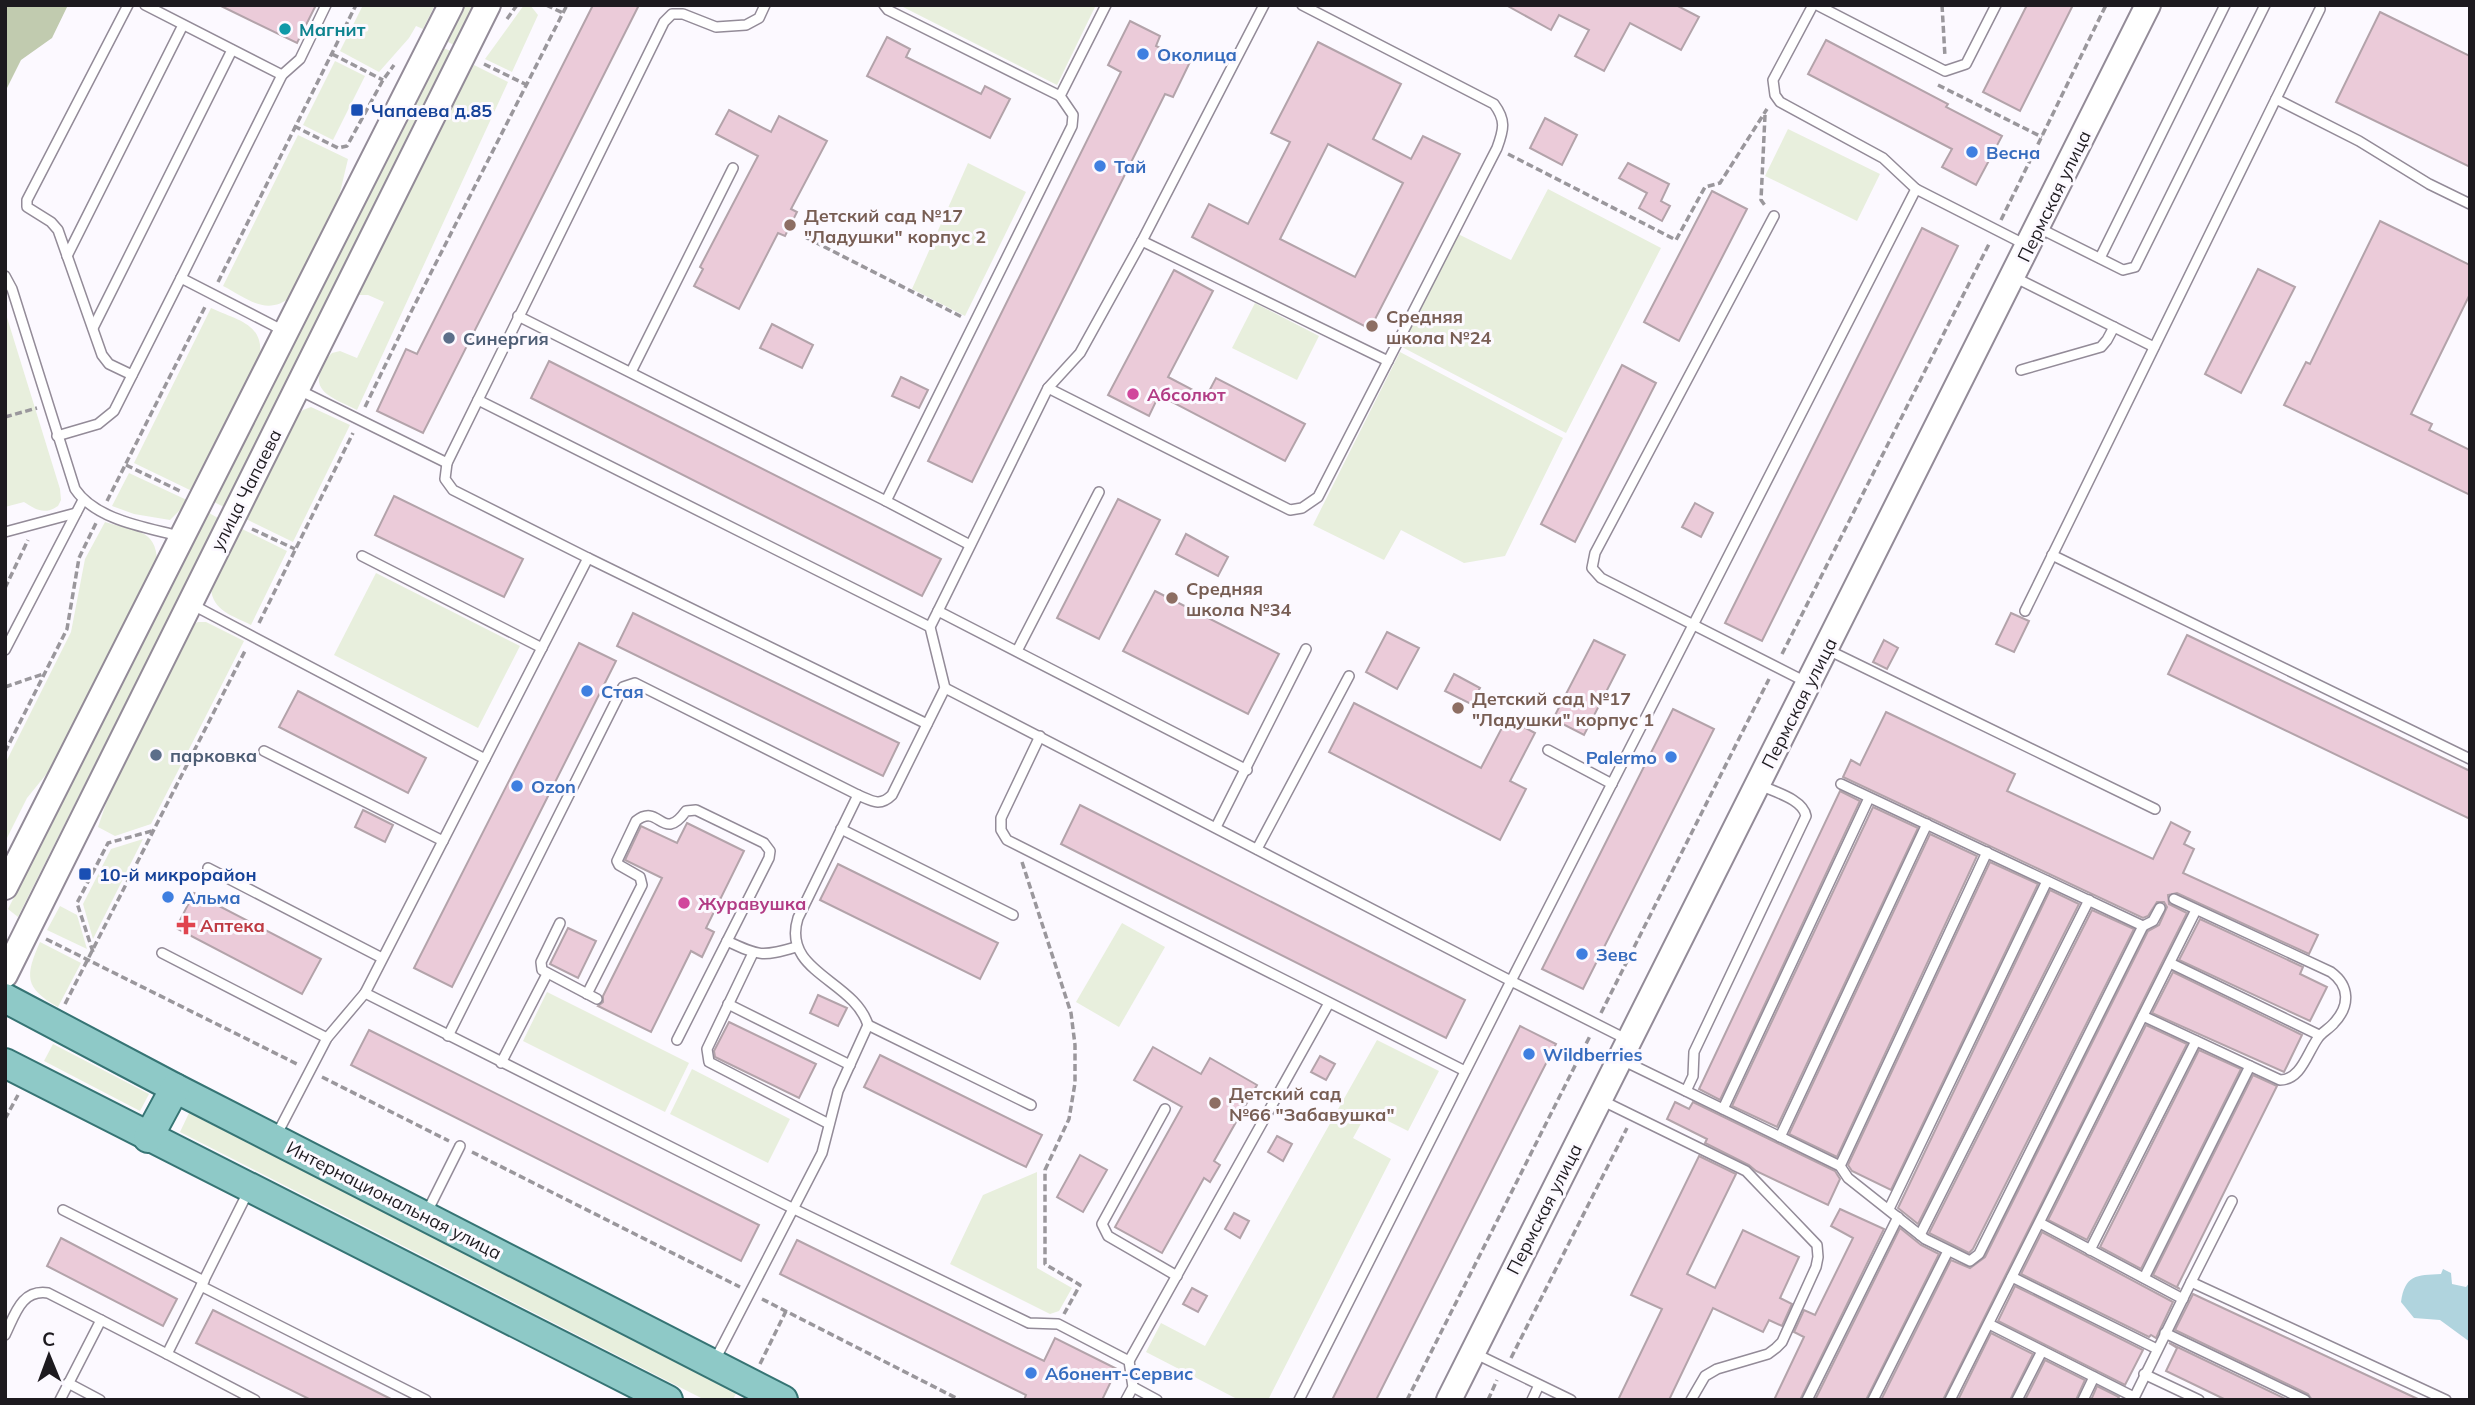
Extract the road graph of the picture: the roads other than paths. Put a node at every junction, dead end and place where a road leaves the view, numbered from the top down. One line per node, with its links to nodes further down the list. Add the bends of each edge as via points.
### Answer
1 (128, 5): 29 (lane, via 27,200 27,207 58,230)
2 (145, 5): 18 (lane)
3 (326, 5): 20 (lane, via 300,60)
4 (451, 5): 37 (main road, улица Чапаева)
5 (488, 5): 44 (main road, улица Чапаева)
6 (765, 5): 34 (lane, via 759,18 746,25 716,27 683,14 672,14 664,22)
7 (884, 5): 21 (lane)
8 (1106, 5): 21 (lane)
9 (1252, 5): 16 (lane)
10 (1302, 5): 39 (lane, via 1494,104 1503,116 1504,131 1497,148)
11 (1815, 5): 12 (lane, via 1945,71 1966,64); 24 (lane, via 1773,80 1775,95 1780,102 1883,158)
12 (1996, 5)
13 (2148, 5): 27 (main road, Пермская улица)
14 (2225, 5): 30 (lane)
15 (2265, 5): 30 (lane, via 2139,262 2123,270)
16 (1262, 8): 28 (lane)
17 (2320, 9): 22 (lane)
18 (183, 25): 19 (lane); 29 (lane)
19 (232, 50): 20 (lane); 36 (lane)
20 (282, 75): 33 (lane)
21 (1060, 96): 50 (lane, via 1073,115 1072,126)
22 (2276, 99): 25 (lane); 38 (lane)
23 (733, 168): 41 (lane)
24 (1916, 189): 27 (lane, via 1996,230); 61 (lane)
25 (2470, 204)
26 (1774, 216): 61 (lane, via 1595,553 1592,568 1601,578)
27 (2034, 237): 30 (lane); 32 (main road, Пермская улица)
28 (1142, 241): 39 (lane); 43 (lane, via 1080,353)
29 (67, 256): 36 (lane)
30 (2100, 258)
31 (5, 276): 46 (lane)
32 (2014, 277): 35 (lane); 65 (main road, Пермская улица)
33 (181, 278): 37 (lane); 42 (lane)
34 (518, 316): 41 (lane); 45 (lane)
35 (2114, 327): 38 (lane); 40 (lane, via 2101,347)
36 (93, 328): 42 (lane, via 109,364)
37 (286, 332): 53 (main road, улица Чапаева)
38 (2154, 347): 55 (lane)
39 (1388, 361): 43 (lane, via 1318,497 1290,510)
40 (2021, 370)
41 (631, 372): 50 (lane)
42 (132, 375): 46 (lane, via 107,418)
43 (1048, 388): 54 (lane)
44 (298, 389): 47 (lane); 58 (main road, улица Чапаева)
45 (478, 400): 47 (lane); 62 (lane)
46 (57, 436): 49 (lane, via 69,475)
47 (447, 463): 57 (lane, via 445,479 453,490)
48 (1099, 492): 67 (lane)
49 (83, 500): 51 (lane); 53 (lane, via 122,520)
50 (886, 501): 54 (lane)
51 (76, 513): 52 (lane); 66 (lane)
52 (5, 532)
53 (183, 538): 92 (main road, улица Чапаева)
54 (970, 545): 59 (lane)
55 (2052, 555): 60 (lane); 76 (lane)
56 (362, 556): 63 (lane)
57 (588, 558): 63 (lane); 71 (lane)
58 (189, 603): 75 (lane); 107 (main road, улица Чапаева)
59 (938, 611): 62 (lane); 67 (lane)
60 (2025, 611)
61 (1694, 625): 69 (lane); 78 (lane)
62 (930, 627): 70 (lane)
63 (542, 648): 75 (lane)
64 (1306, 649): 77 (lane)
65 (1827, 649): 69 (main road, Пермская улица); 83 (lane)
66 (5, 650)
67 (1017, 651): 77 (lane)
68 (1349, 677): 88 (lane)
69 (1809, 683): 79 (main road, Пермская улица)
70 (945, 688): 71 (lane); 72 (lane)
71 (927, 724): 81 (lane, via 892,796 876,803)
72 (1040, 736): 85 (lane); 113 (lane, via 1001,818 1007,840)
73 (1548, 750): 78 (lane)
74 (264, 751): 87 (lane)
75 (485, 759): 87 (lane)
76 (2470, 759)
77 (1247, 769): 85 (lane)
78 (1612, 784): 108 (lane)
79 (1758, 784): 122 (main road, Пермская улица); 129 (lane, via 1800,804 1806,816 1694,1052 1693,1076)
80 (1841, 784): 82 (lane)
81 (858, 795): 86 (lane); 118 (lane, via 635,683 623,687)
82 (1870, 797): 84 (lane); 133 (lane)
83 (2155, 809)
84 (1927, 824): 89 (lane); 135 (lane)
85 (1216, 827): 88 (lane)
86 (841, 829): 97 (lane); 101 (lane, via 798,918)
87 (443, 841): 104 (lane)
88 (1257, 849): 108 (lane)
89 (1987, 852): 91 (lane); 139 (lane)
90 (208, 868): 104 (lane)
91 (2047, 880): 94 (lane); 143 (lane)
92 (5, 887)
93 (2174, 899): 96 (lane)
94 (2089, 900): 99 (lane); 148 (lane)
95 (2160, 908): 99 (lane, via 2153,921)
96 (2196, 910): 105 (lane); 117 (lane, via 2341,980 2346,1000 2342,1011)
97 (1013, 915)
98 (560, 923): 106 (lane, via 541,962)
99 (2143, 926): 150 (lane, via 1979,1254 1970,1261)
100 (727, 941): 103 (lane); 110 (lane, via 769,858 768,846 696,810 686,811 673,825 640,817 617,862 639,877 642,885); 120 (lane)
101 (796, 947): 103 (lane); 116 (lane, via 857,1004)
102 (162, 953): 119 (lane)
103 (753, 953): 114 (lane)
104 (382, 958): 109 (lane)
105 (2170, 962): 115 (lane); 117 (lane)
106 (547, 974): 110 (lane); 123 (lane)
107 (5, 975)
108 (1511, 981): 122 (lane, via 1596,1024); 127 (lane)
109 (365, 993): 118 (lane); 119 (lane)
110 (587, 994): 112 (lane)
111 (5, 998): 128 (main road, Интернациональная улица)
112 (597, 999)
113 (1329, 1003): 127 (lane); 151 (lane)
114 (729, 1004): 125 (lane); 134 (lane, via 707,1049 712,1065)
115 (2143, 1016): 121 (lane); 147 (lane)
116 (868, 1025): 125 (lane); 131 (lane)
117 (2319, 1035): 126 (lane, via 2290,1078 2280,1080)
118 (448, 1036): 123 (lane)
119 (327, 1038): 137 (lane)
120 (677, 1040)
121 (2196, 1041): 126 (lane); 149 (lane)
122 (1625, 1050): 129 (lane); 130 (main road, Пермская улица)
123 (501, 1062): 142 (lane)
124 (5, 1063): 136 (main road)
125 (850, 1066): 134 (lane)
126 (2250, 1066): 153 (lane)
127 (1465, 1071): 181 (lane)
128 (175, 1088): 136 (main road); 137 (main road, Интернациональная улица)
129 (1686, 1091): 133 (lane)
130 (1600, 1099): 163 (main road, Пермская улица); 185 (lane, via 1746,1171 1817,1245 1816,1267 1782,1342 1768,1354 1717,1368 1705,1376)
131 (1031, 1105)
132 (1165, 1109): 151 (lane, via 1102,1224 1108,1236)
133 (1723, 1110): 135 (lane)
134 (830, 1124): 142 (lane, via 822,1153)
135 (1780, 1137): 139 (lane)
136 (148, 1138): 140 (main road)
137 (274, 1139): 145 (main road, Интернациональная улица)
138 (460, 1146): 145 (lane)
139 (1840, 1166): 143 (lane, via 1848,1178)
140 (250, 1189): 155 (lane); 177 (main road)
141 (2232, 1201): 154 (lane)
142 (794, 1209): 165 (lane, via 1029,1323 1058,1324); 166 (lane)
143 (1889, 1209): 146 (lane)
144 (63, 1210): 155 (lane)
145 (425, 1216): 166 (main road, Интернациональная улица)
146 (1898, 1217): 148 (lane); 186 (lane)
147 (2039, 1223): 149 (lane); 152 (lane)
148 (1920, 1236): 150 (lane)
149 (2090, 1250): 153 (lane)
150 (1948, 1251): 187 (lane)
151 (1177, 1276): 165 (lane)
152 (2012, 1277): 158 (lane); 161 (lane)
153 (2144, 1278): 156 (lane)
154 (2191, 1282): 156 (lane); 193 (lane)
155 (202, 1284): 164 (lane); 176 (lane)
156 (2183, 1299): 159 (lane)
157 (101, 1320): 160 (lane, via 38,1292 23,1299); 164 (lane); 169 (lane)
158 (1989, 1324): 162 (lane); 188 (lane)
159 (2165, 1334): 161 (lane); 192 (lane)
160 (5, 1335)
161 (2157, 1349): 167 (lane)
162 (2042, 1350): 168 (lane); 189 (lane)
163 (1472, 1352): 170 (lane); 182 (main road, Пермская улица)
164 (167, 1354): 175 (lane)
165 (1129, 1361): 171 (lane)
166 (713, 1364): 178 (main road, Интернациональная улица)
167 (2144, 1374): 172 (lane); 191 (lane)
168 (2095, 1377): 172 (lane); 190 (lane)
169 (68, 1383): 173 (lane); 174 (lane)
170 (1539, 1385): 183 (lane); 184 (lane)
171 (1133, 1387): 179 (lane); 180 (lane)
172 (2133, 1399)
173 (60, 1400)
174 (100, 1400)
175 (256, 1400)
176 (426, 1400)
177 (668, 1400)
178 (783, 1400)
179 (1126, 1400)
180 (1157, 1400)
181 (1299, 1400)
182 (1449, 1400)
183 (1531, 1400)
184 (1570, 1400)
185 (1691, 1400)
186 (1807, 1400)
187 (1873, 1400)
188 (1950, 1400)
189 (2017, 1400)
190 (2083, 1400)
191 (2199, 1400)
192 (2305, 1400)
193 (2446, 1400)

